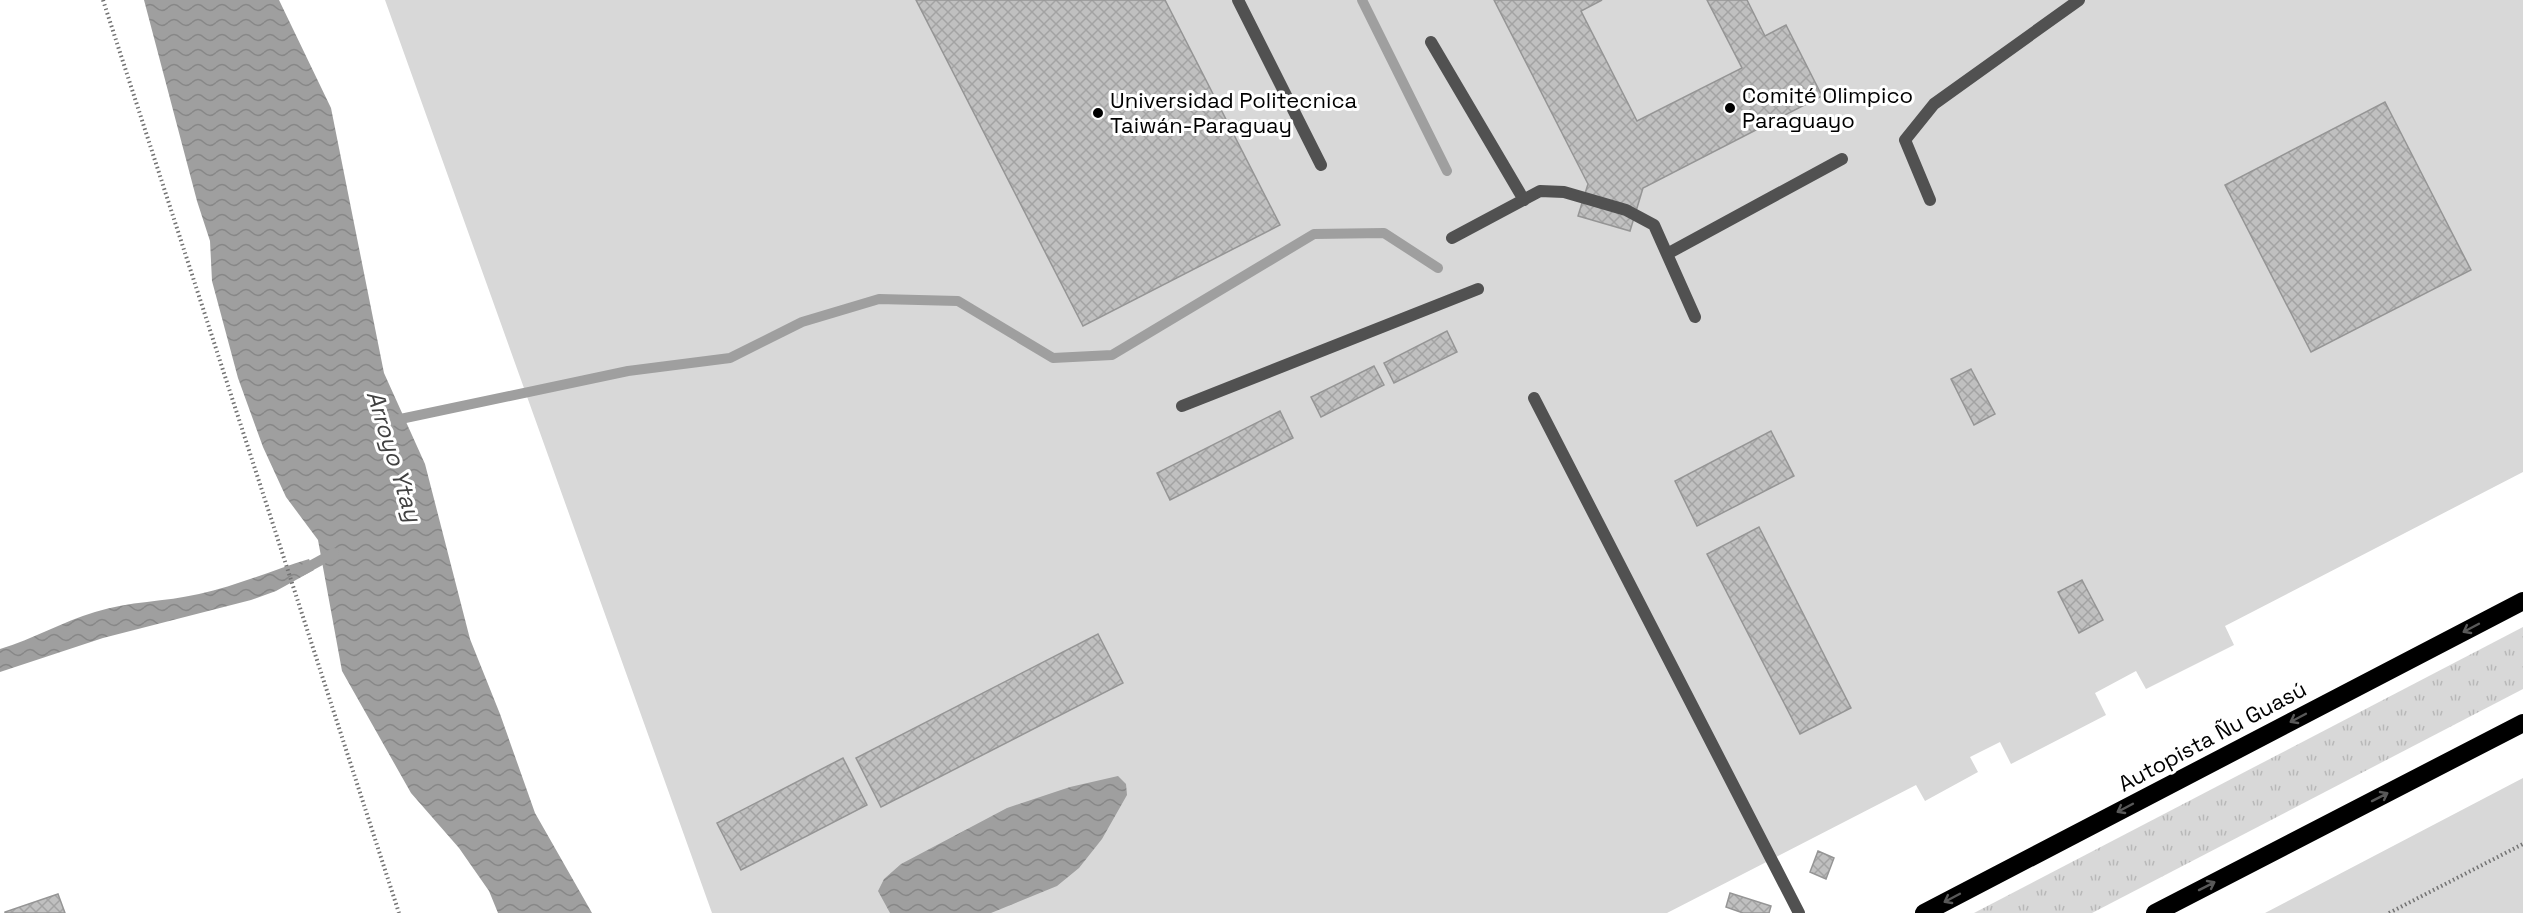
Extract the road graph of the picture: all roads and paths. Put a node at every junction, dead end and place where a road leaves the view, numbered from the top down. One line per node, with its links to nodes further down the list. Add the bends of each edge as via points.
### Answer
1 (103, 0): 18 (path)
2 (1238, 0): 6 (lane)
3 (2079, 0): 8 (lane, via 1934,104 1905,141)
4 (1431, 42): 7 (lane)
5 (1842, 159): 10 (lane)
6 (1321, 165)
7 (1524, 200): 9 (lane); 10 (lane, via 1540,191 1564,192 1626,210 1654,225)
8 (1930, 200)
9 (1452, 238)
10 (1667, 254): 12 (lane)
11 (1478, 288): 14 (lane)
12 (1695, 317)
13 (1534, 398): 19 (lane)
14 (1182, 406)
15 (2523, 601): 20 (highway, Autopista Ñu Guasú, one-way to 20)
16 (2523, 723): 21 (highway, one-way to 16)
17 (2523, 844): 22 (path)
18 (399, 913)
19 (1799, 913)
20 (1924, 913)
21 (2155, 913)
22 (2389, 913)

